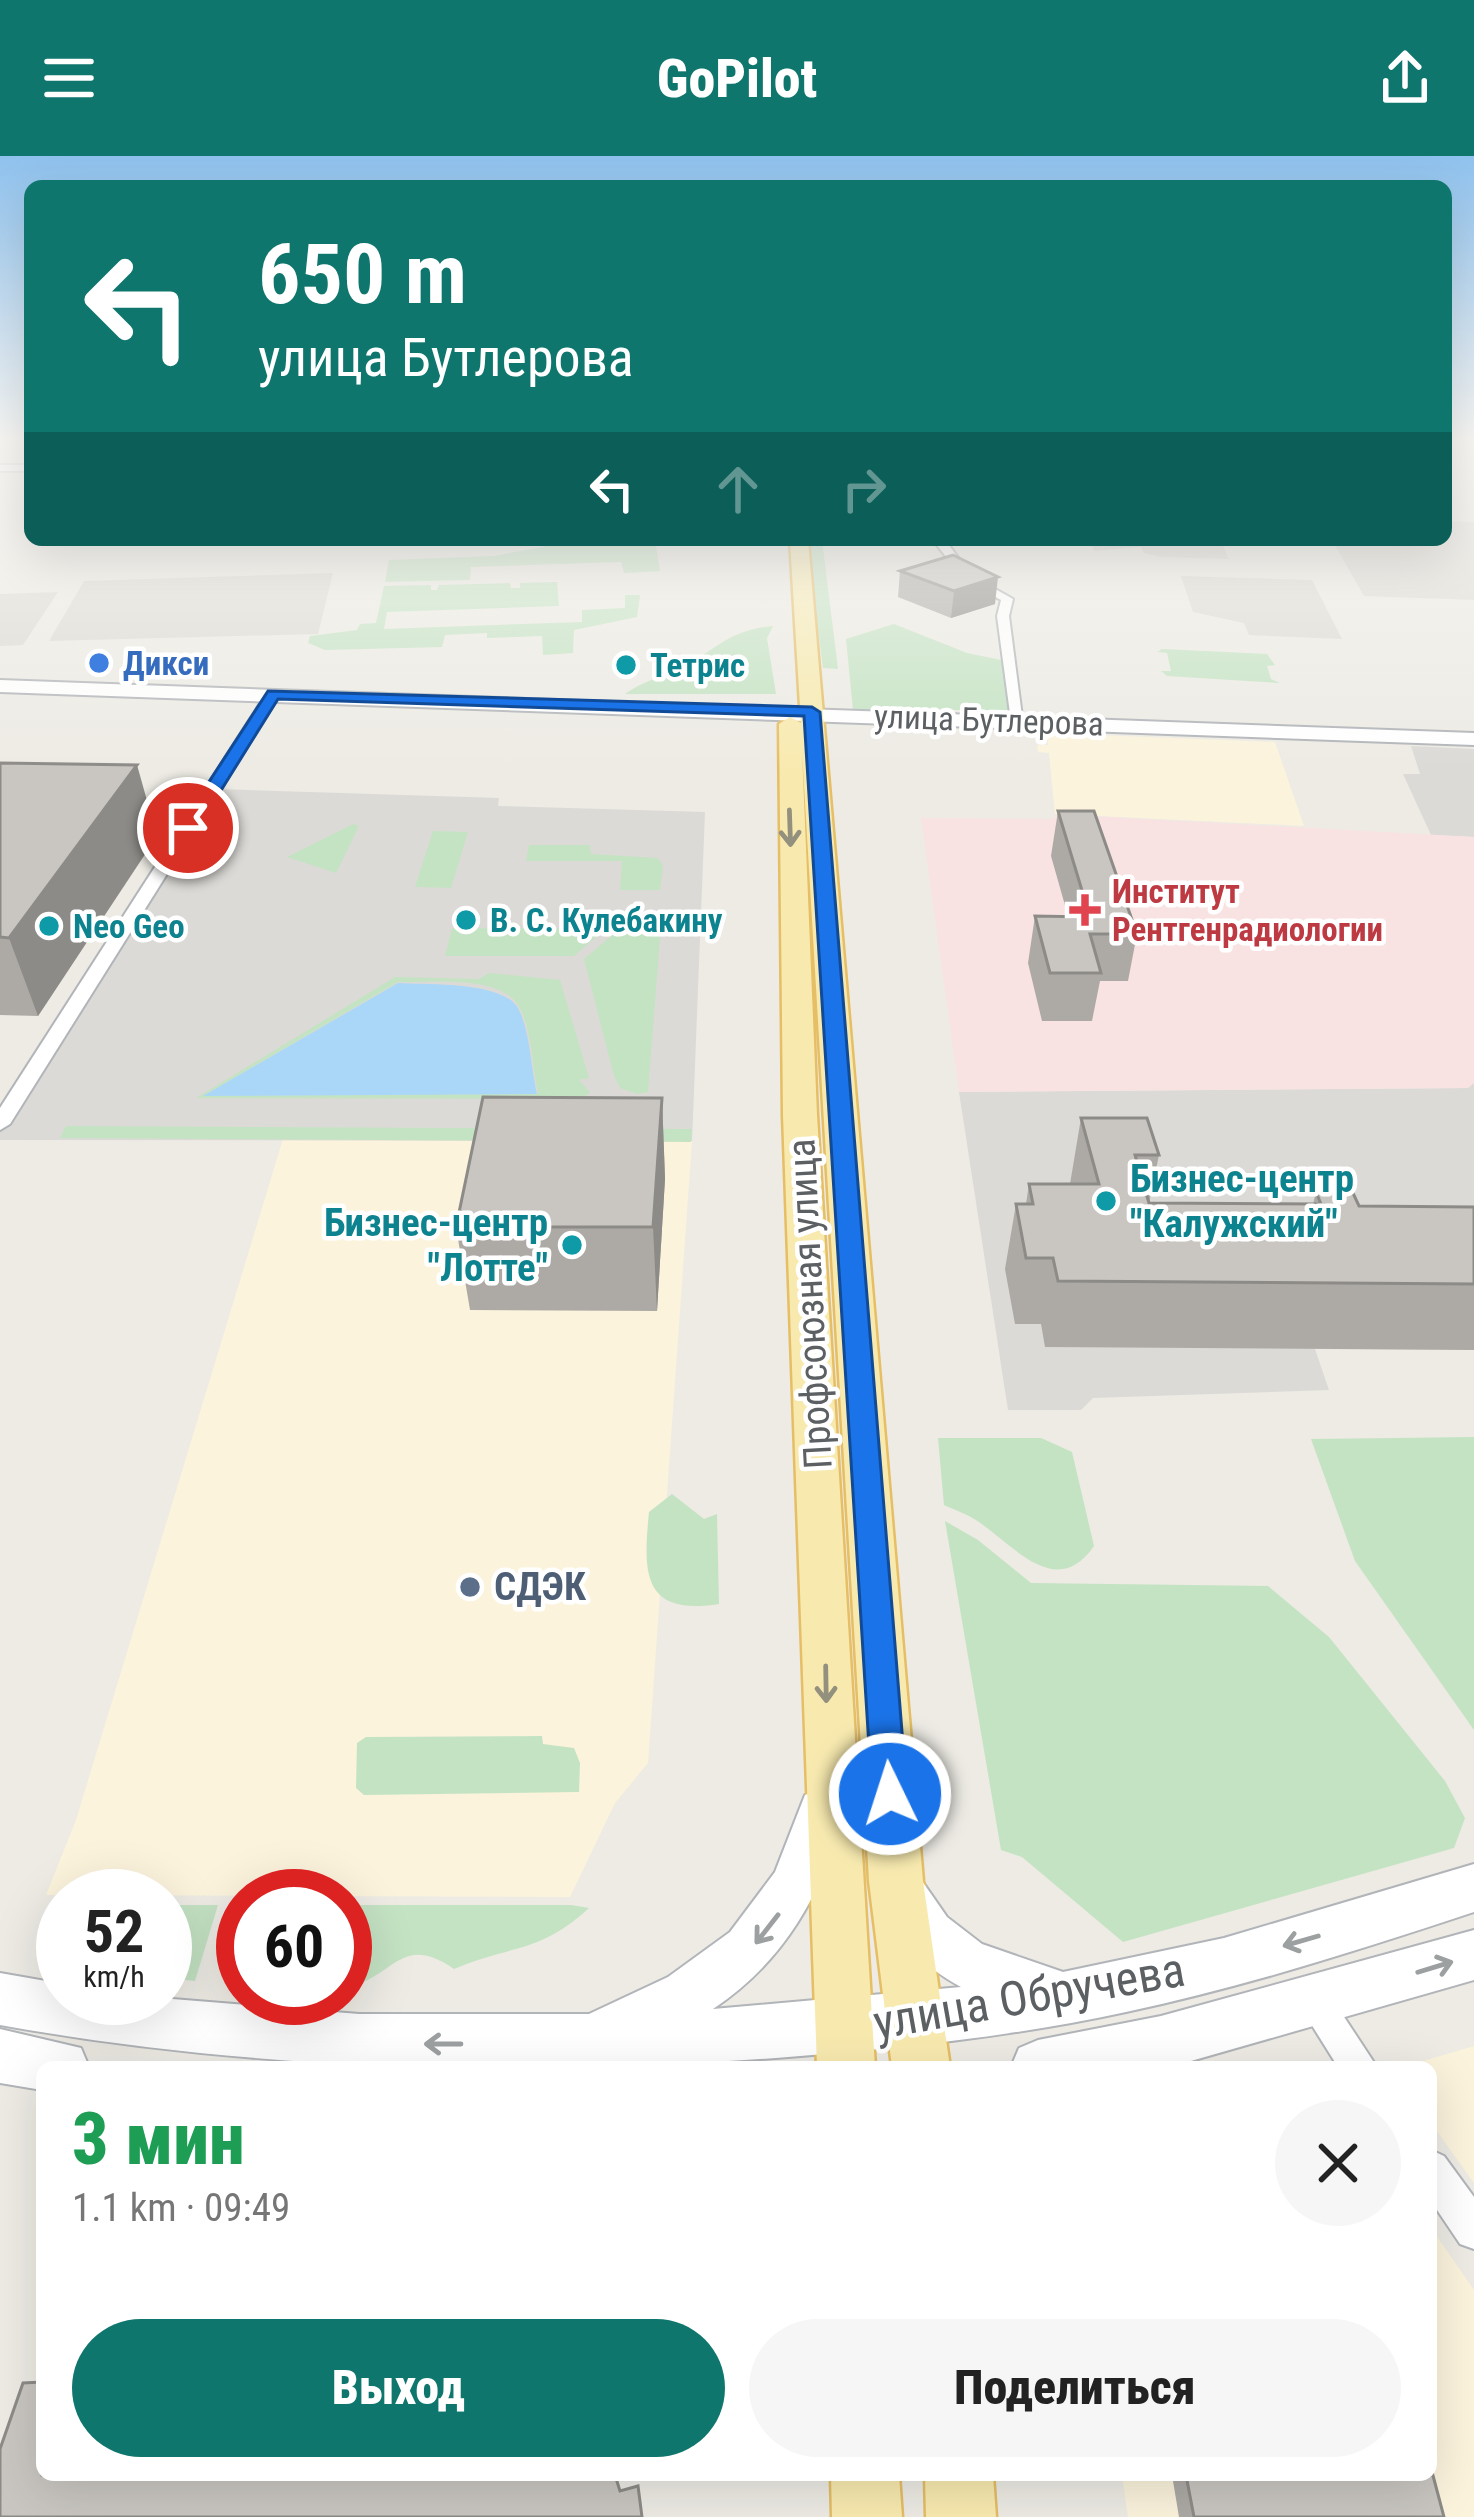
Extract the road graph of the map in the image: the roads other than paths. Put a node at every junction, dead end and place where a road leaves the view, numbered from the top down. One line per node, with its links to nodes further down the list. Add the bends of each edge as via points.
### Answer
1 (779, 549): 6 (main road, Профсоюзная улица)
2 (799, 549): 6 (main road, Профсоюзная улица)
3 (946, 549): 7 (street, via 968,578 1006,598)
4 (0, 686): 5 (street, улица Бутлерова)
5 (273, 694): 6 (street, улица Бутлерова); 9 (street)
6 (801, 712): 7 (street, улица Бутлерова); 10 (main road, Профсоюзная улица, one-way to 10, via 800,1095); 11 (main road, Профсоюзная улица)
7 (1018, 721): 8 (street, улица Бутлерова)
8 (1474, 739)
9 (0, 1124)
10 (829, 1784): 18 (street, one-way to 18, via 795,1890 732,1967 656,2012); 19 (main road, Профсоюзная улица)
11 (896, 1881): 14 (street, via 912,1915 968,1965 1006,1984); 17 (main road, Профсоюзная улица)
12 (1474, 1888): 14 (street, улица Обручева, one-way to 14)
13 (1474, 1955): 16 (street, улица Обручева, one-way to 13)
14 (1075, 1997): 17 (street, улица Обручева)
15 (0, 1999): 18 (street, улица Обручева, one-way to 15, via 393,2044 203,2030)
16 (1316, 2003): 21 (street, улица Обручева); 22 (street)
17 (918, 2044): 19 (street, улица Обручева)
18 (560, 2045): 19 (street, улица Обручева)
19 (844, 2047)
20 (0, 2056): 23 (street)
21 (1080, 2061)
22 (1355, 2061)
23 (36, 2062)
24 (1437, 2178): 25 (street)
25 (1474, 2230)
26 (865, 2481): 28 (main road)
27 (959, 2481): 29 (main road)
28 (867, 2517)
29 (962, 2517)

